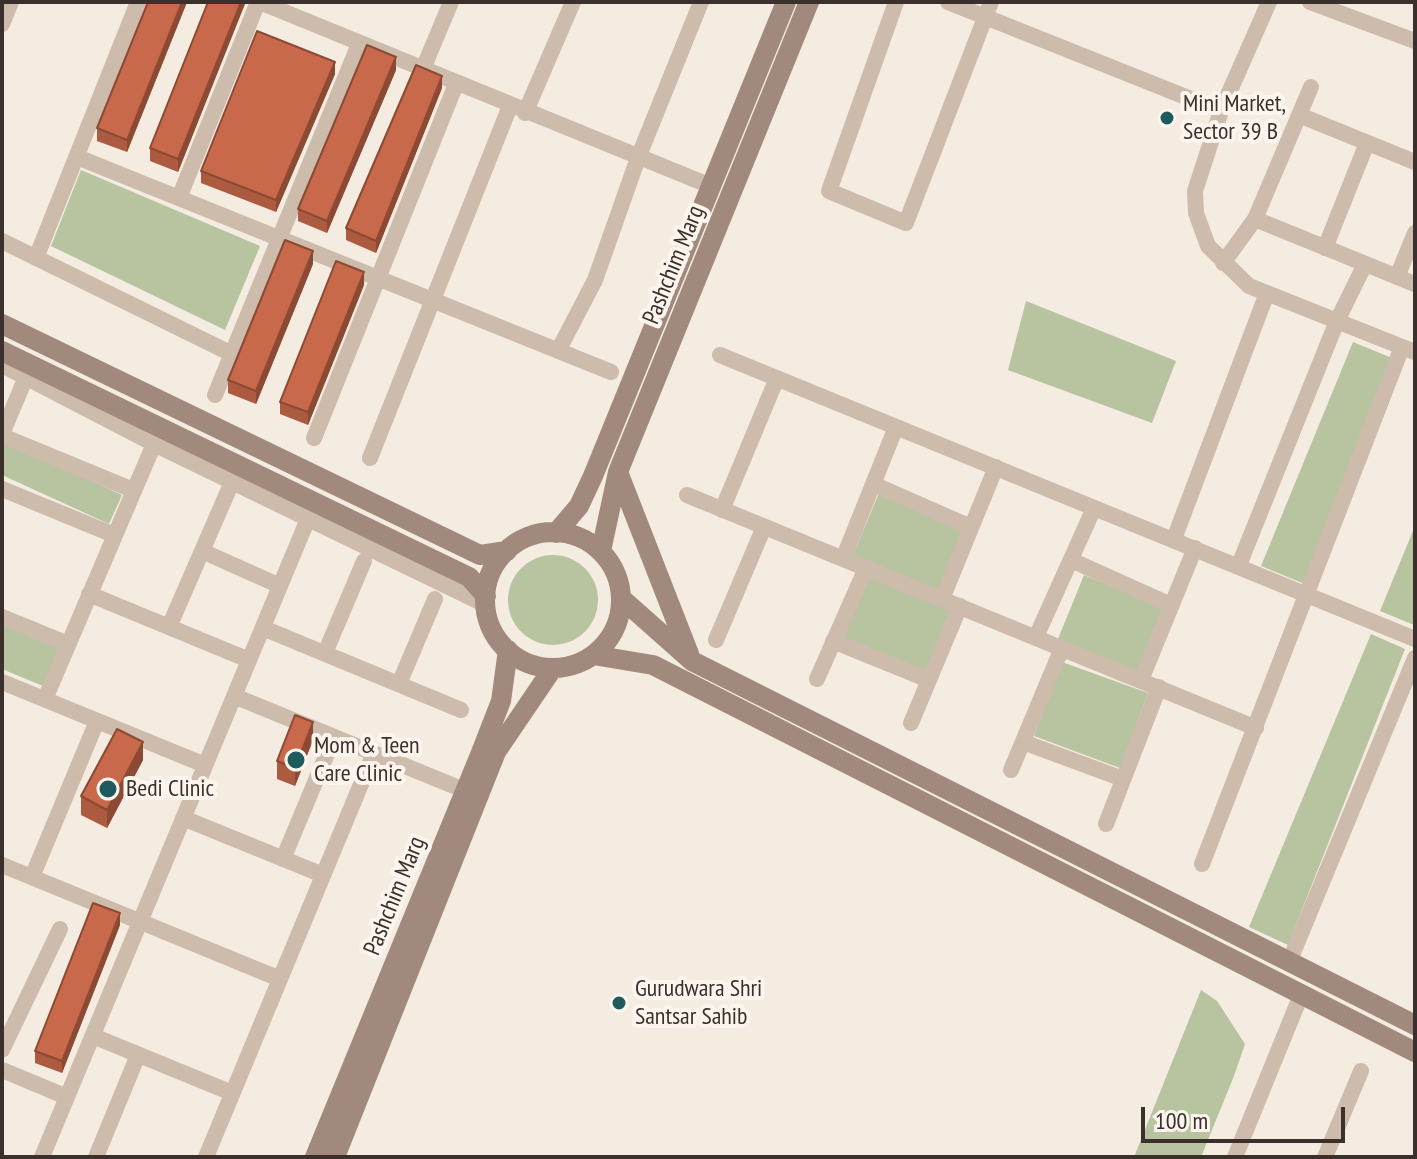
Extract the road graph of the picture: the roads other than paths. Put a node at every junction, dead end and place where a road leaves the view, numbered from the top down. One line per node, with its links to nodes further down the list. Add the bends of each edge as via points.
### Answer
1 (11, 2): 15 (street)
2 (138, 2): 25 (street)
3 (259, 2): 17 (street); 29 (street)
4 (451, 2): 18 (street)
5 (573, 2): 21 (street)
6 (701, 2): 26 (street)
7 (786, 2): 72 (main road, Pashchim Marg, via 593,476 579,506)
8 (809, 2): 61 (main road, Pashchim Marg)
9 (896, 2): 14 (street, via 829,191 906,223)
10 (948, 2): 14 (street)
11 (991, 2): 14 (street)
12 (1269, 2): 22 (street)
13 (1310, 2): 16 (street)
14 (984, 18): 22 (street)
15 (2, 24)
16 (1415, 41)
17 (359, 44): 18 (street); 32 (street)
18 (423, 69): 19 (street)
19 (456, 84): 21 (street); 39 (street)
20 (1311, 87): 23 (street)
21 (518, 110): 26 (street); 42 (street)
22 (1221, 111): 36 (street, via 1195,191 1196,213 1208,246)
23 (1299, 115): 24 (street); 30 (street)
24 (1367, 143): 27 (street); 34 (street)
25 (77, 157): 29 (street); 35 (street)
26 (638, 158): 28 (street); 47 (street, via 595,280)
27 (1415, 162)
28 (701, 182)
29 (179, 198): 32 (street)
30 (1255, 219): 34 (street); 36 (street)
31 (1415, 233): 38 (street)
32 (279, 238): 39 (street); 48 (street)
33 (2, 241): 35 (street)
34 (1325, 248): 37 (street)
35 (36, 258): 48 (street)
36 (1223, 263): 41 (street, via 1249,286)
37 (1365, 264): 38 (street); 43 (street)
38 (1397, 277): 40 (street)
39 (378, 278): 42 (street); 57 (street)
40 (1415, 284)
41 (1267, 293): 43 (street); 74 (street)
42 (433, 300): 47 (street); 59 (street)
43 (1337, 321): 45 (street); 82 (street)
44 (2, 324): 77 (main road, via 480,555)
45 (1409, 349): 86 (street)
46 (2, 351): 90 (main road, via 469,577)
47 (558, 351): 51 (street)
48 (232, 354): 54 (street)
49 (720, 355): 53 (street)
50 (2, 365): 52 (street)
51 (611, 372)
52 (26, 377): 56 (street); 58 (street)
53 (777, 378): 55 (street); 68 (street)
54 (215, 395)
55 (896, 427): 60 (street); 63 (street)
56 (2, 435): 65 (street)
57 (314, 438)
58 (154, 444): 62 (street); 65 (street)
59 (370, 458)
60 (996, 467): 67 (street); 71 (street)
61 (618, 472): 78 (main road, Pashchim Marg); 107 (main road)
62 (232, 482): 76 (street); 90 (street)
63 (873, 484): 71 (street); 79 (street)
64 (2, 489): 73 (street)
65 (133, 490): 73 (street)
66 (687, 495): 68 (street)
67 (1094, 508): 74 (street); 80 (street)
68 (722, 510): 70 (street)
69 (305, 526): 84 (street)
70 (764, 527): 79 (street); 98 (street)
71 (971, 527): 89 (street)
72 (556, 533): 77 (main road, via 535,535); 78 (main road, via 572,535)
73 (114, 535): 85 (street)
74 (1174, 539): 75 (street)
75 (1195, 548): 82 (street); 91 (street)
76 (202, 551): 84 (street); 94 (street)
77 (507, 551): 90 (main road, via 489,579)
78 (601, 551): 87 (main road, via 619,581)
79 (843, 559): 83 (street)
80 (1071, 560): 91 (street); 96 (street)
81 (364, 561): 103 (street)
82 (1239, 565): 86 (street)
83 (866, 568): 89 (street); 99 (street)
84 (280, 586): 95 (street)
85 (89, 594): 94 (street); 100 (street)
86 (1308, 594): 97 (street); 120 (street)
87 (621, 598): 104 (main road, via 619,620); 107 (main road)
88 (435, 599): 113 (street)
89 (942, 599): 92 (street)
90 (486, 600): 102 (main road, via 493,631)
91 (1171, 605): 111 (street)
92 (960, 606): 96 (street); 110 (street)
93 (2, 617): 100 (street)
94 (169, 627): 106 (street)
95 (263, 628): 103 (street); 106 (street)
96 (1036, 637): 101 (street)
97 (1415, 639)
98 (716, 640)
99 (833, 641): 109 (street); 110 (street)
100 (68, 644): 116 (street)
101 (1062, 648): 111 (street); 122 (street)
102 (508, 650): 108 (main road, via 529,664); 152 (main road, Pashchim Marg, via 501,701)
103 (325, 653): 113 (street)
104 (593, 655): 108 (main road); 139 (main road, via 653,665)
105 (1415, 658): 137 (street)
106 (249, 660): 115 (street)
107 (692, 661): 137 (main road)
108 (553, 668): 153 (main road, Pashchim Marg, via 496,752)
109 (817, 679)
110 (929, 680): 119 (street)
111 (1141, 680): 114 (street)
112 (2, 682): 116 (street)
113 (399, 684): 117 (street)
114 (1159, 687): 120 (street); 126 (street)
115 (234, 696): 121 (street); 124 (street)
116 (45, 699): 118 (street)
117 (461, 710)
118 (97, 721): 124 (street); 134 (street)
119 (911, 723)
120 (1256, 728): 131 (street)
121 (334, 737): 123 (street); 130 (street)
122 (1023, 742): 125 (street); 126 (street)
123 (374, 753): 127 (street); 133 (street)
124 (205, 765): 128 (street)
125 (1011, 770)
126 (1123, 779): 129 (street)
127 (454, 786)
128 (183, 818): 130 (street); 135 (street)
129 (1106, 824)
130 (283, 859): 133 (street)
131 (1202, 864)
132 (2, 865): 134 (street)
133 (323, 875): 138 (street)
134 (32, 877): 135 (street)
135 (140, 922): 138 (street); 141 (street)
136 (60, 929): 142 (street)
137 (1290, 960): 140 (main road)
138 (280, 979): 147 (street)
139 (1301, 995): 143 (main road); 154 (street)
140 (1415, 1025)
141 (93, 1036): 144 (street); 148 (street)
142 (2, 1050)
143 (1415, 1052)
144 (138, 1055): 147 (street); 150 (street)
145 (2, 1070): 148 (street)
146 (1361, 1071): 155 (street)
147 (232, 1093): 151 (street)
148 (67, 1097): 149 (street)
149 (42, 1157)
150 (96, 1157)
151 (206, 1157)
152 (315, 1157)
153 (335, 1157)
154 (1235, 1157)
155 (1325, 1157)

